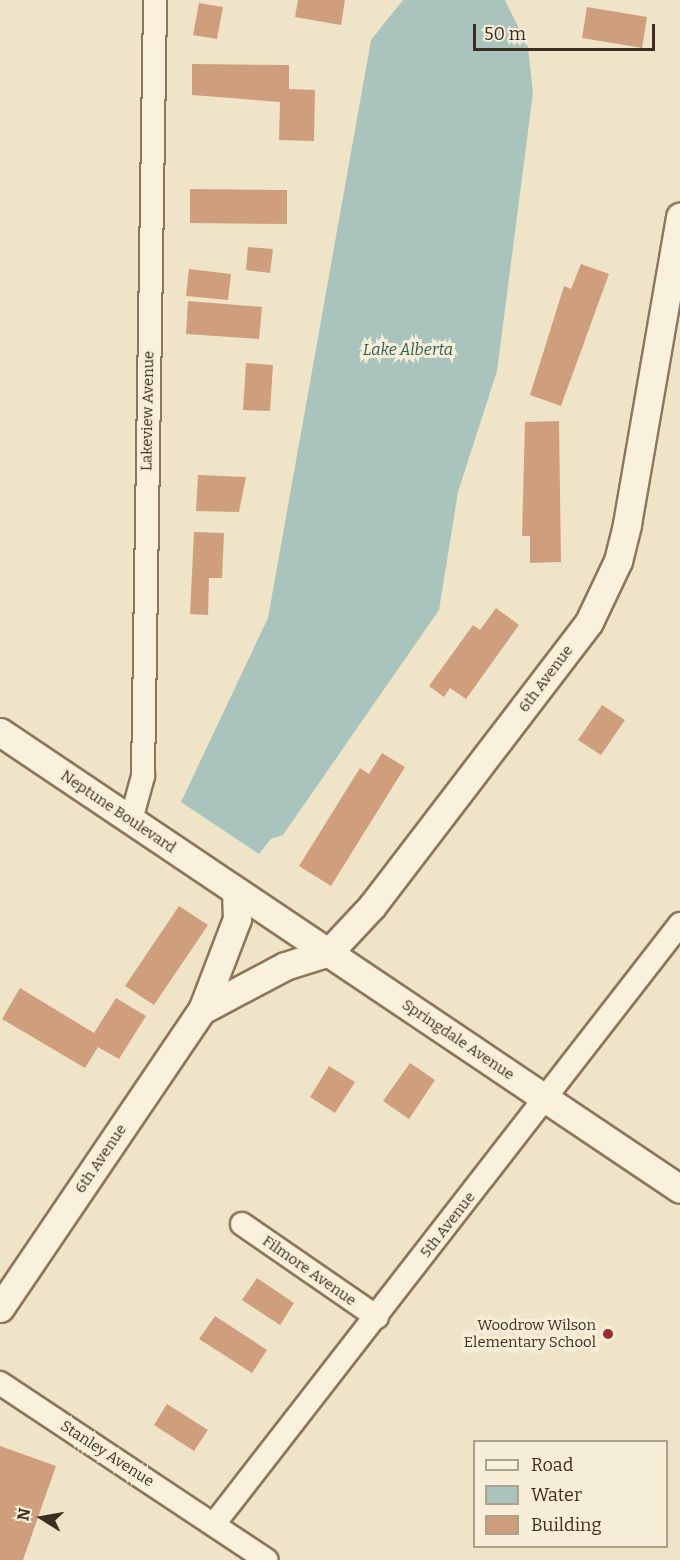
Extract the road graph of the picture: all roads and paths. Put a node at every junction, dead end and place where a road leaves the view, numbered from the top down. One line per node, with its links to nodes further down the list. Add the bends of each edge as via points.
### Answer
1 (155, 0): 5 (street, Lakeview Avenue, via 143,776)
2 (680, 217): 3 (street, 6th Avenue)
3 (677, 252): 8 (street, 6th Avenue, via 627,524 604,597 372,906)
4 (0, 732): 5 (street, Neptune Boulevard)
5 (131, 820): 6 (street, Neptune Boulevard)
6 (236, 892): 8 (street, Springdale Avenue); 9 (street, 6th Avenue, via 237,919)
7 (680, 924): 10 (street, 5th Avenue)
8 (329, 952): 9 (street, 6th Avenue, via 285,966); 10 (street, Springdale Avenue)
9 (202, 1010): 13 (street, 6th Avenue)
10 (546, 1099): 11 (street, Springdale Avenue); 14 (street, 5th Avenue)
11 (680, 1189)
12 (242, 1224): 14 (street, Filmore Avenue)
13 (0, 1308)
14 (377, 1317): 16 (street, 5th Avenue)
15 (0, 1383): 16 (street, Stanley Avenue)
16 (213, 1524): 17 (street, Stanley Avenue)
17 (266, 1560)

